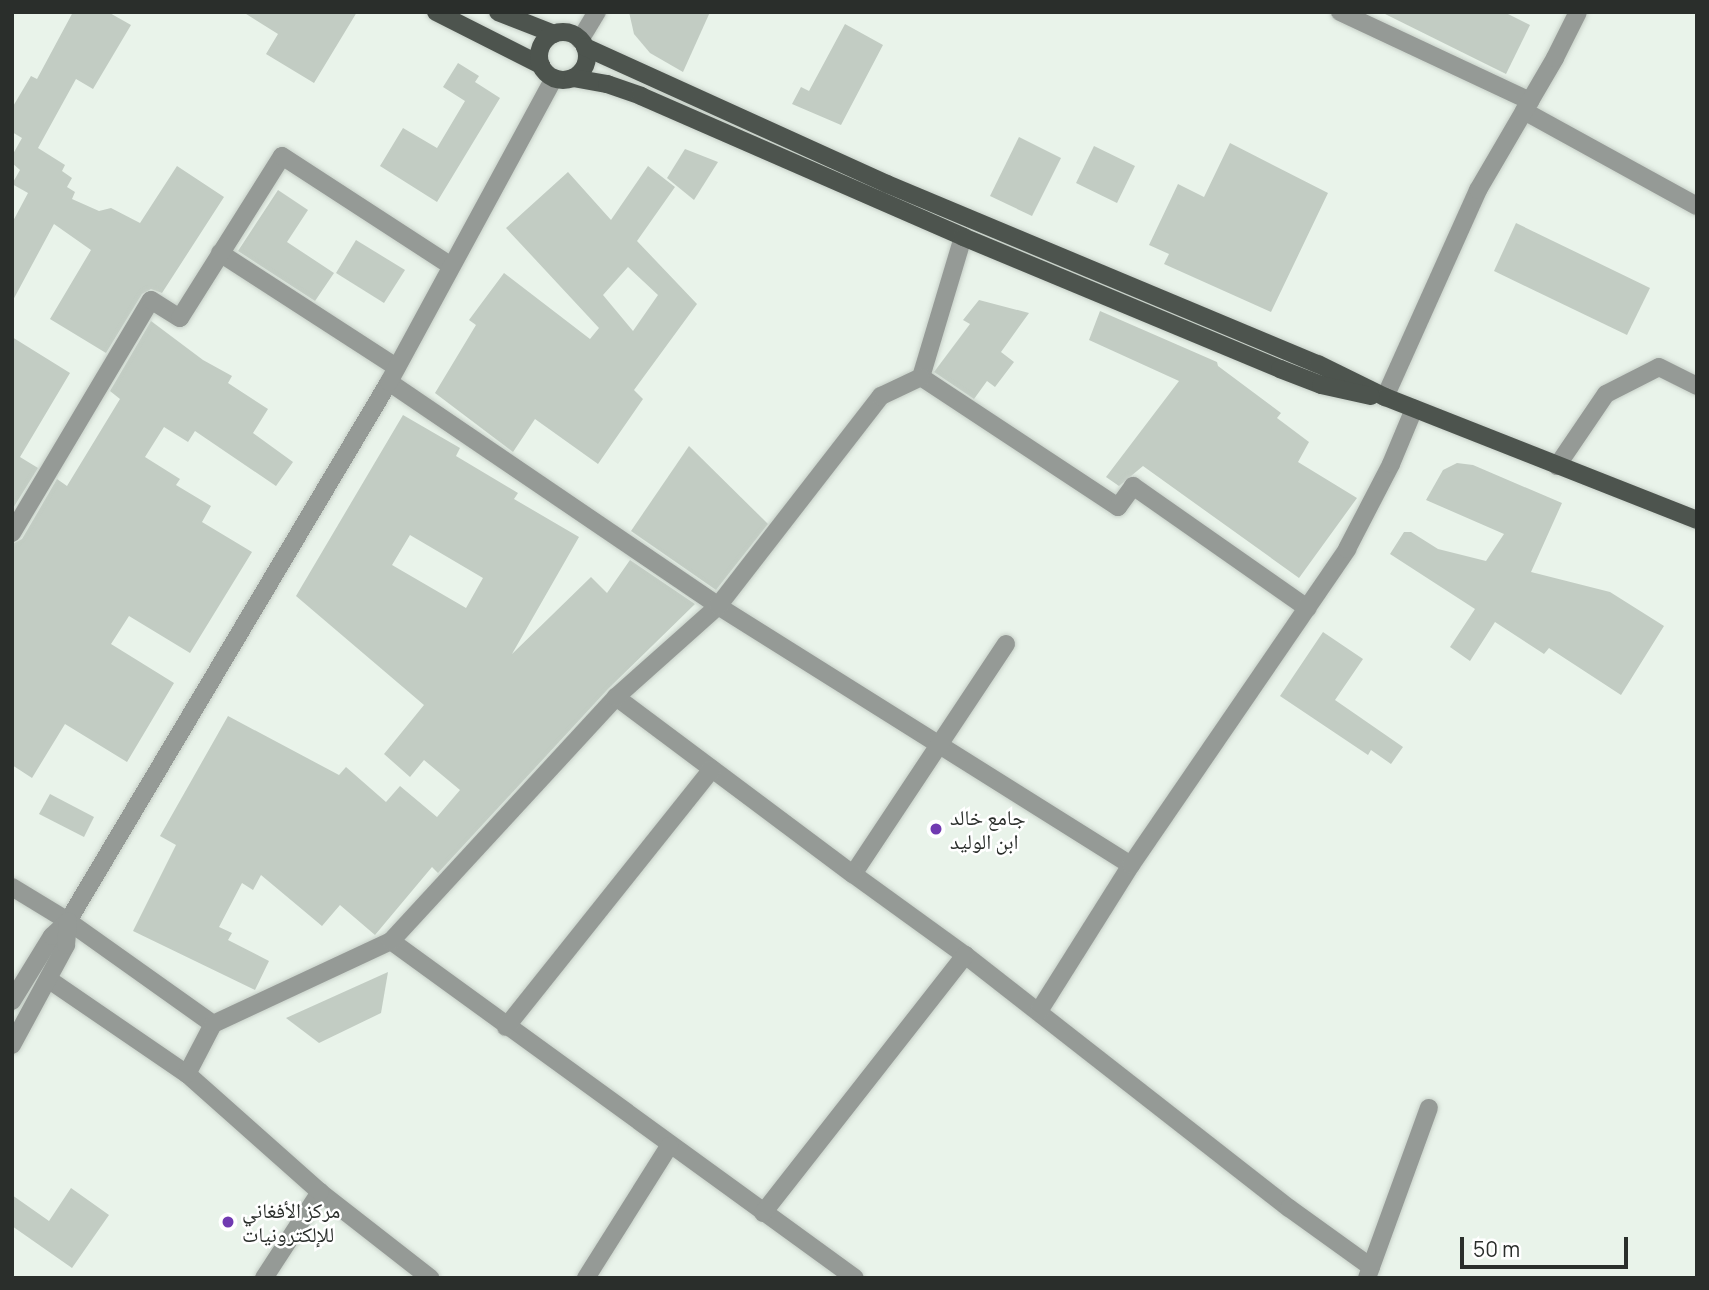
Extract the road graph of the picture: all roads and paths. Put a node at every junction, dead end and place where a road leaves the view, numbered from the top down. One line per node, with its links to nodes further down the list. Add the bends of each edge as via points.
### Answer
1 (436, 12): 8 (main road)
2 (498, 12): 6 (main road)
3 (597, 12): 7 (street)
4 (1340, 12): 11 (street)
5 (1578, 12): 11 (street)
6 (554, 34): 7 (main road, via 563,33); 8 (main road, via 541,47)
7 (582, 43): 10 (main road, via 585,65); 19 (main road, via 887,184 1318,364)
8 (541, 65): 9 (main road)
9 (554, 78): 10 (main road); 15 (street)
10 (573, 78): 13 (main road, via 641,96)
11 (1527, 106): 12 (street); 19 (street, via 1478,190)
12 (1697, 206)
13 (963, 237): 17 (street); 19 (main road, via 1280,369 1342,391)
14 (220, 253): 15 (street, via 282,156); 16 (street); 23 (street, via 180,318 151,300)
15 (450, 265): 16 (street)
16 (392, 374): 24 (street); 33 (street)
17 (921, 377): 24 (street, via 881,396); 25 (street, via 1118,507 1133,486)
18 (1697, 386): 21 (street, via 1659,367 1606,394)
19 (1385, 397): 20 (main road)
20 (1414, 409): 21 (main road); 25 (street, via 1347,549)
21 (1557, 466): 22 (main road)
22 (1697, 520)
23 (12, 533)
24 (718, 606): 27 (street); 28 (street)
25 (1307, 608): 30 (street)
26 (1006, 645): 28 (street)
27 (616, 697): 29 (street); 34 (street)
28 (939, 745): 30 (street); 31 (street)
29 (712, 769): 31 (street); 40 (street)
30 (1131, 865): 38 (street)
31 (853, 874): 35 (street)
32 (12, 887): 33 (street)
33 (68, 921): 36 (street, via 66,945); 37 (street, via 52,936); 39 (street)
34 (391, 941): 39 (street); 40 (street)
35 (965, 955): 38 (street); 46 (street)
36 (48, 979): 41 (street); 42 (street)
37 (12, 1001)
38 (1039, 1011): 47 (street)
39 (213, 1024): 42 (street)
40 (506, 1027): 44 (street)
41 (12, 1045)
42 (187, 1074): 45 (street)
43 (1429, 1108): 47 (street)
44 (669, 1146): 46 (street); 50 (street)
45 (320, 1192): 48 (street); 49 (street)
46 (763, 1213): 51 (street)
47 (1369, 1272)
48 (264, 1278)
49 (430, 1278)
50 (586, 1278)
51 (855, 1278)

